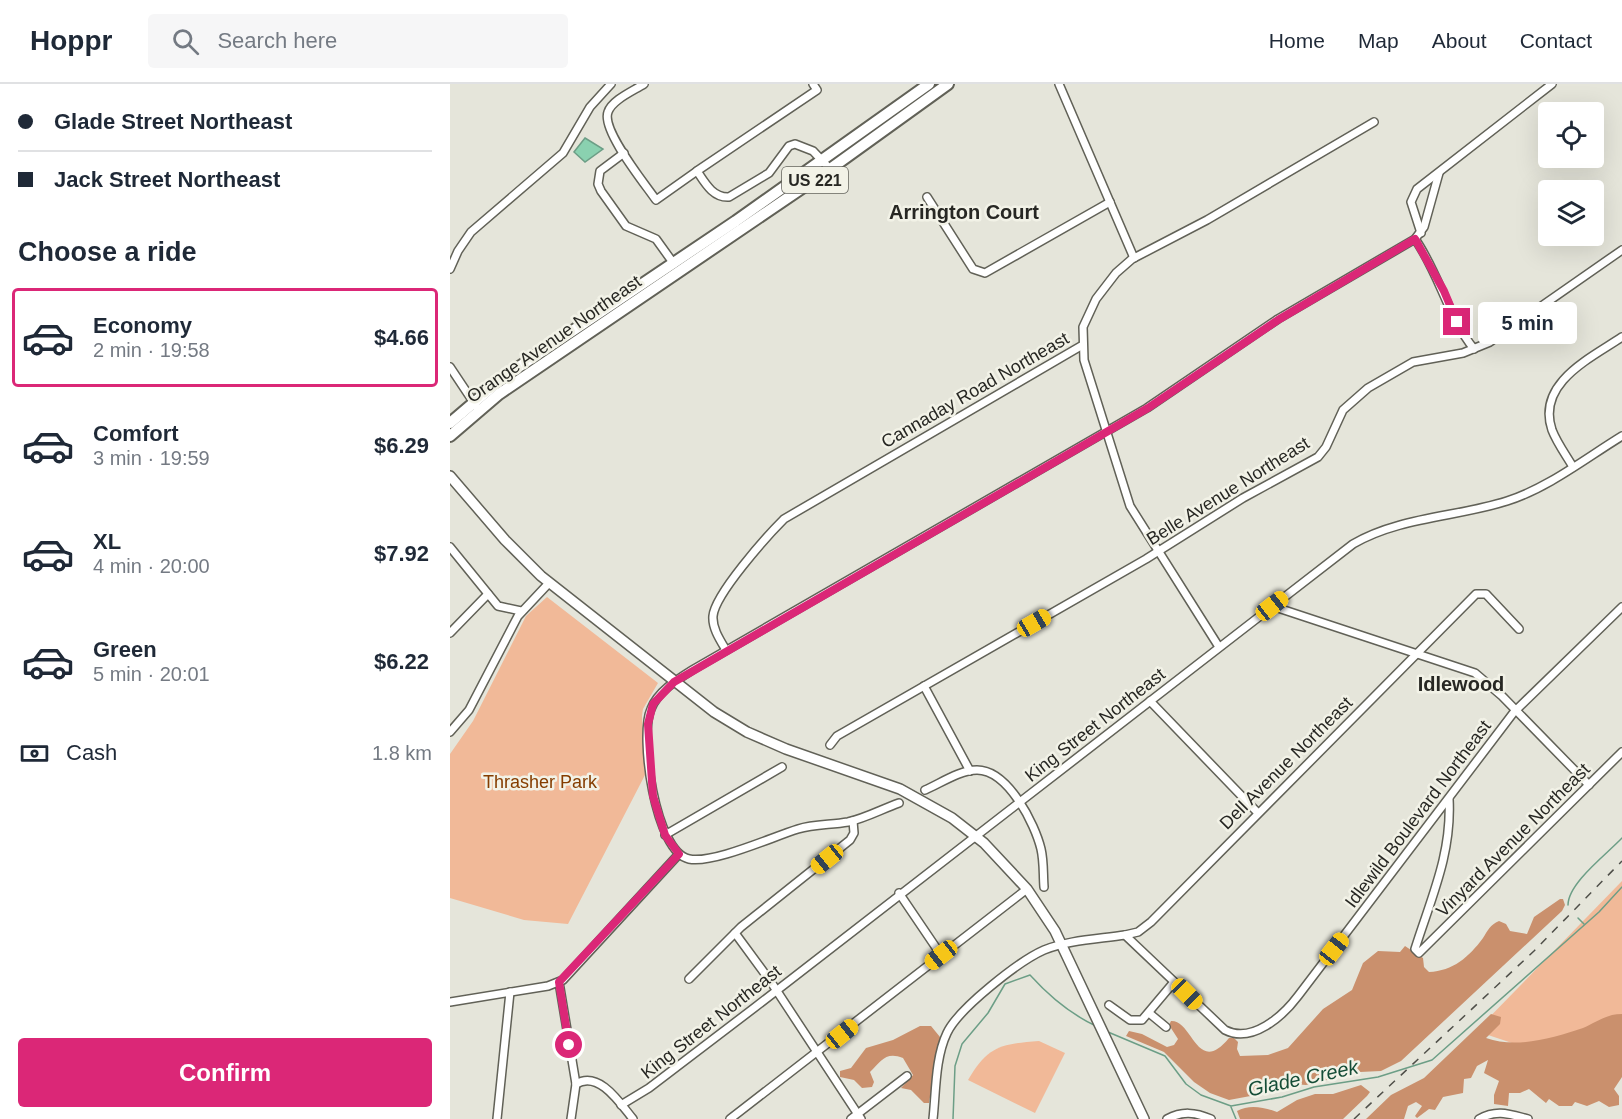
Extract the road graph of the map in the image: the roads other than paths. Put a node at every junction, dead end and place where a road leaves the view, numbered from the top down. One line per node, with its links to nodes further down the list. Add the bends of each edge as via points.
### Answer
1 (611, 84): 20 (street, via 590,107 562,153 471,232)
2 (644, 84): 9 (street, via 607,113 609,130)
3 (813, 84): 11 (street, via 817,90)
4 (929, 84): 10 (highway, Orange Avenue Northeast / US 221)
5 (948, 84): 10 (highway, Orange Avenue Northeast / US 221)
6 (1059, 84): 14 (street)
7 (1552, 84): 12 (street)
8 (1374, 122): 18 (street, Cannaday Road Northeast)
9 (624, 153): 11 (street, via 656,200); 19 (street, via 600,171 601,191 626,226 656,240)
10 (826, 165): 11 (street, via 806,146 795,144 789,146 769,173 729,197 711,191); 19 (highway, Orange Avenue Northeast / US 221)
11 (697, 171)
12 (1439, 173): 15 (street); 15 (street, via 1411,198)
13 (927, 197): 14 (street, via 977,272 989,272)
14 (1110, 202): 18 (street)
15 (1421, 233): 16 (street)
16 (1415, 239): 23 (street, via 1462,333); 27 (street, via 1292,310 1172,393)
17 (1622, 250): 23 (street, Belle Avenue Northeast, via 1503,334)
18 (1134, 258): 22 (street, Cannaday Road Northeast, via 1116,273 1092,306 1083,327)
19 (676, 267): 25 (highway, Orange Avenue Northeast / US 221)
20 (450, 269)
21 (1622, 337): 30 (street, via 1569,373 1552,398 1551,427)
22 (1082, 346): 27 (street); 42 (street, Cannaday Road Northeast, via 784,519 716,604 713,623)
23 (1474, 349): 33 (street, Belle Avenue Northeast, via 1413,362 1368,388 1343,410 1318,457 1234,503)
24 (450, 367): 25 (street)
25 (476, 406): 26 (highway, Orange Avenue Northeast / US 221); 28 (highway, Orange Avenue Northeast / US 221)
26 (450, 423)
27 (1106, 431): 33 (street, via 1130,507); 42 (street)
28 (450, 436)
29 (1622, 436): 30 (street, King Street Northeast)
30 (1573, 467): 36 (street, King Street Northeast, via 1512,500 1363,538)
31 (450, 476): 34 (main road, via 505,540)
32 (450, 548): 35 (street)
33 (1158, 552): 41 (street); 45 (street, Belle Avenue Northeast)
34 (549, 583): 38 (street); 44 (main road)
35 (488, 594): 38 (street, via 502,608); 40 (street)
36 (1272, 606): 41 (street, King Street Northeast); 43 (street)
37 (1622, 607): 47 (street, Idlewild Boulevard Northeast)
38 (521, 611): 48 (street, via 469,710)
39 (1519, 629): 43 (street, Dell Avenue Northeast, via 1486,594 1476,594)
40 (450, 633)
41 (1219, 647): 46 (street, King Street Northeast)
42 (726, 650): 44 (street)
43 (1418, 653): 47 (street, via 1475,673); 58 (street, Dell Avenue Northeast)
44 (674, 682): 60 (street, via 653,704 648,718 653,796); 61 (main road, via 747,732 900,789)
45 (924, 686): 49 (street, Belle Avenue Northeast, via 837,736); 52 (street)
46 (1150, 701): 57 (street, King Street Northeast); 58 (street)
47 (1515, 711): 53 (street); 55 (street, Idlewild Boulevard Northeast)
48 (450, 732)
49 (830, 745)
50 (1622, 752): 53 (street, Vinyard Avenue Northeast)
51 (782, 767): 60 (street)
52 (969, 771): 54 (street); 57 (street, via 994,774)
53 (1588, 786): 55 (street, Vinyard Avenue Northeast, via 1419,953 1415,949 1446,855)
54 (925, 790)
55 (1449, 799): 72 (street, Idlewild Boulevard Northeast, via 1277,1020 1251,1031 1229,1033)
56 (899, 803): 59 (street)
57 (1019, 803): 61 (street, King Street Northeast); 63 (street, via 1039,841)
58 (1258, 813): 67 (street, Dell Avenue Northeast, via 1151,922 1138,932)
59 (853, 821): 62 (street, via 800,828 706,859); 66 (street, via 853,835)
60 (665, 835): 62 (street)
61 (975, 835): 64 (main road); 65 (street, King Street Northeast)
62 (679, 854): 71 (street)
63 (1044, 887)
64 (1027, 888): 68 (main road); 69 (street)
65 (899, 893): 69 (street); 73 (street, King Street Northeast)
66 (735, 933): 70 (street); 73 (street)
67 (1125, 935): 68 (street); 72 (street, Idlewild Boulevard Northeast)
68 (1063, 946): 89 (street, via 1032,956 977,998 950,1027 942,1050); 90 (main road)
69 (941, 955): 79 (street)
70 (689, 978)
71 (559, 982): 74 (street); 81 (street)
72 (1174, 982): 77 (street)
73 (776, 990): 79 (street); 82 (street, King Street Northeast, via 649,1088)
74 (510, 992): 75 (street); 84 (street)
75 (450, 1002)
76 (1108, 1005): 77 (street, via 1134,1021)
77 (1149, 1013): 78 (street)
78 (1166, 1027)
79 (817, 1052): 83 (street); 87 (street)
80 (907, 1076): 83 (street)
81 (576, 1084): 82 (street, via 588,1080 599,1083); 85 (street)
82 (621, 1105): 86 (street)
83 (860, 1116): 88 (street)
84 (497, 1119)
85 (571, 1119)
86 (633, 1119)
87 (730, 1119)
88 (851, 1119)
89 (933, 1119)
90 (1144, 1119)
91 (1167, 1119): 92 (street, via 1183,1113)
92 (1211, 1119)
93 (1479, 1119): 94 (street, via 1500,1112)
94 (1528, 1119)

